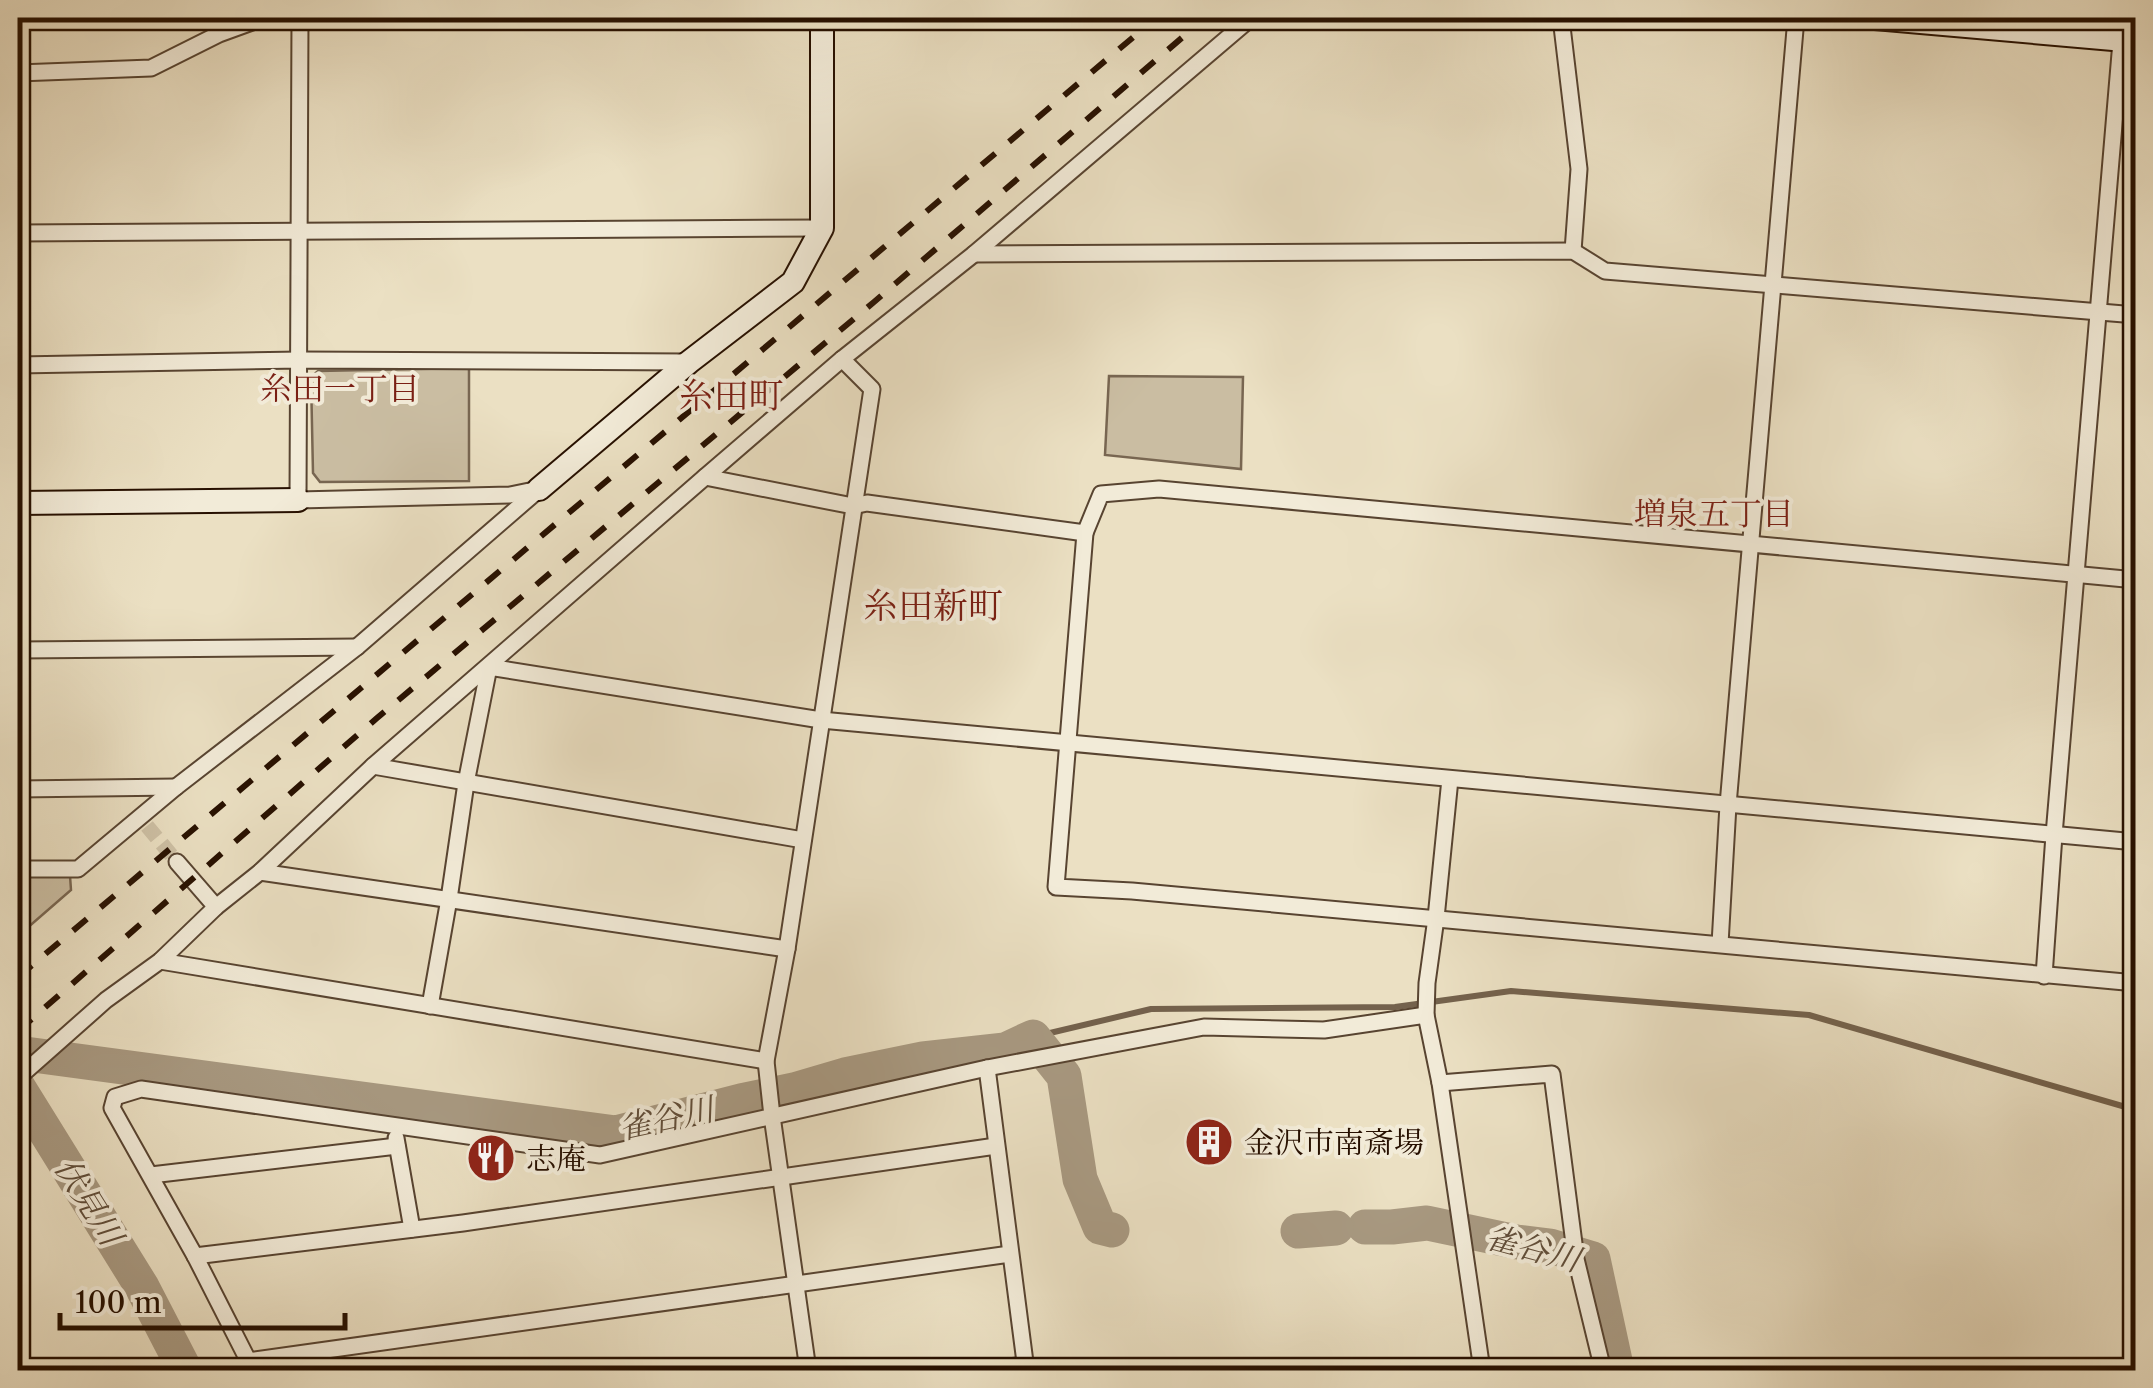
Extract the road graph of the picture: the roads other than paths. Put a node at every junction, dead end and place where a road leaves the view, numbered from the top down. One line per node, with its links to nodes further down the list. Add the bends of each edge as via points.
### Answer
1 (263, 18): 10 (street, via 151,68)
2 (300, 18): 12 (street)
3 (822, 18): 11 (street)
4 (1251, 18): 15 (street)
5 (1561, 18): 14 (street, via 1579,168)
6 (1796, 18): 16 (street)
7 (1875, 18): 8 (street)
8 (2027, 25): 9 (street)
9 (2127, 33): 17 (street)
10 (18, 73)
11 (822, 228): 12 (street); 21 (street, via 792,282)
12 (298, 230): 13 (street); 20 (street)
13 (18, 233)
14 (1573, 251): 15 (street); 16 (street, via 1605,271)
15 (974, 254): 19 (street)
16 (1773, 284): 17 (street); 29 (street)
17 (2098, 311): 18 (street); 30 (street)
18 (2136, 315)
19 (842, 359): 23 (street); 27 (street, via 872,389)
20 (300, 360): 21 (street); 22 (street); 25 (street)
21 (689, 362): 24 (street)
22 (18, 365)
23 (705, 477): 27 (street); 34 (street)
24 (539, 489): 25 (street, via 510,496); 32 (street)
25 (298, 500): 26 (street)
26 (18, 503)
27 (853, 506): 28 (street); 35 (street)
28 (1086, 534): 29 (street, via 1101,494 1159,490); 36 (street)
29 (1751, 544): 30 (street); 42 (street)
30 (2076, 575): 31 (street); 43 (street)
31 (2136, 580)
32 (357, 647): 33 (street); 40 (street)
33 (18, 650)
34 (489, 667): 35 (street); 37 (street); 39 (street)
35 (821, 720): 36 (street); 44 (street)
36 (1069, 743): 38 (street); 51 (street, via 1056,887)
37 (373, 766): 39 (street); 48 (street)
38 (1450, 779): 42 (street); 51 (street)
39 (466, 783): 44 (street); 49 (street)
40 (176, 787): 41 (street); 47 (street, via 143,822 78,868)
41 (18, 790)
42 (1728, 805): 43 (street); 52 (street)
43 (2054, 835): 45 (street); 55 (street)
44 (803, 840): 53 (street)
45 (2136, 842)
46 (177, 862): 50 (street)
47 (18, 869)
48 (260, 872): 49 (street); 50 (street)
49 (449, 899): 53 (street); 57 (street)
50 (216, 906): 54 (street)
51 (1436, 918): 52 (street); 58 (street)
52 (1720, 944): 55 (street)
53 (787, 949): 59 (street)
54 (160, 961): 57 (street); 61 (street)
55 (2044, 976): 56 (street)
56 (2136, 983)
57 (430, 1006): 59 (street)
58 (1426, 1010): 60 (street, via 1324,1030 1204,1027); 62 (street)
59 (766, 1061): 63 (street)
60 (987, 1068): 63 (street); 66 (street)
61 (18, 1078)
62 (1440, 1083): 79 (street); 80 (street, via 1552,1074 1576,1260)
63 (771, 1112): 64 (street, via 600,1155); 68 (street)
64 (393, 1125): 65 (street); 67 (street, via 141,1089 115,1096 112,1108)
65 (397, 1146): 67 (street); 69 (street)
66 (996, 1146): 68 (street); 70 (street)
67 (151, 1176): 71 (street)
68 (781, 1176): 69 (street); 72 (street)
69 (412, 1229): 71 (street)
70 (1010, 1254): 72 (street); 76 (street)
71 (195, 1256): 75 (street)
72 (797, 1284): 75 (street); 77 (street)
73 (18, 1304): 74 (street)
74 (18, 1339)
75 (251, 1366)
76 (1026, 1368): 78 (street)
77 (808, 1370)
78 (986, 1370)
79 (1482, 1370)
80 (1603, 1370)

